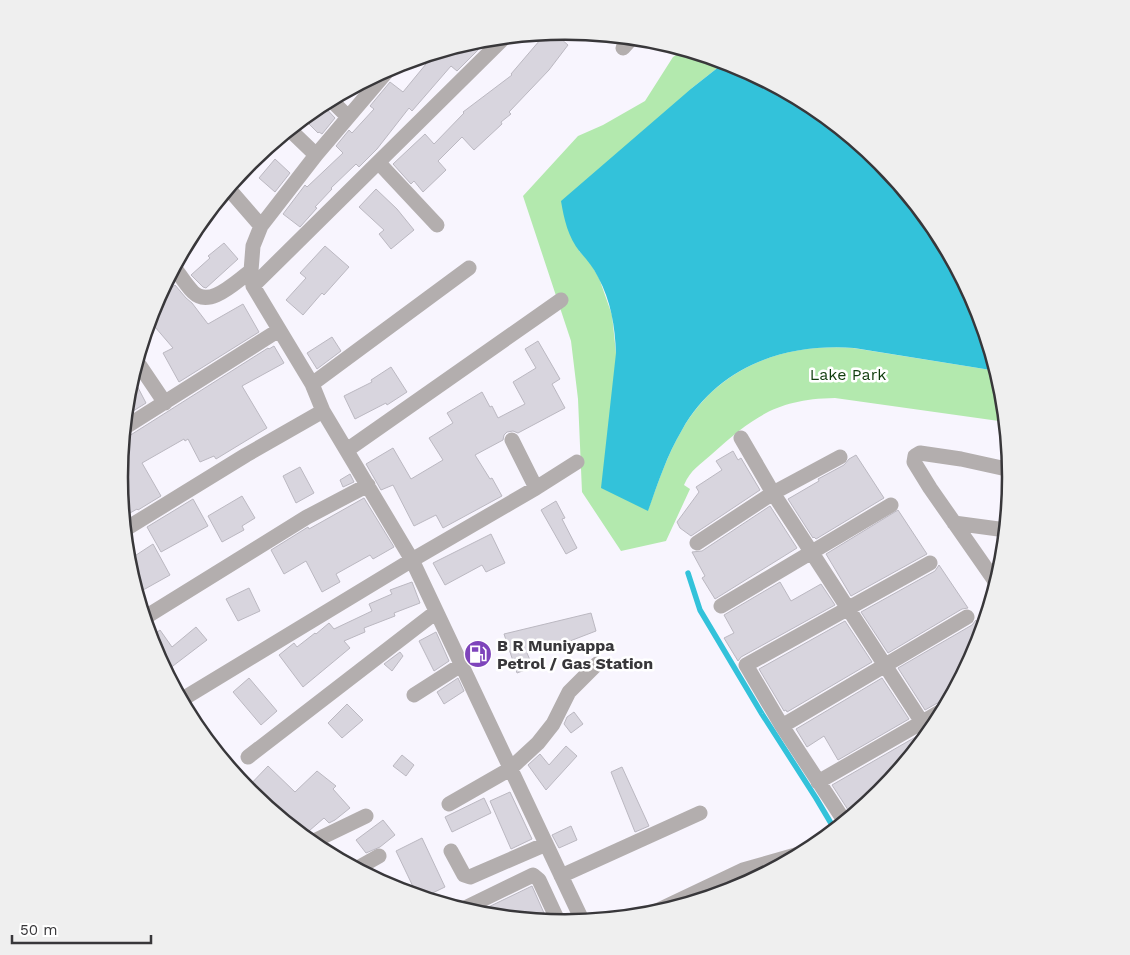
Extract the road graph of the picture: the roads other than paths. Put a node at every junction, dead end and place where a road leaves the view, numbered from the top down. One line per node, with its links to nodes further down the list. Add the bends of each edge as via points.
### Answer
1 (496, 46): 7 (street)
2 (378, 82): 4 (street)
3 (336, 105): 4 (street)
4 (348, 117): 6 (street)
5 (294, 134): 6 (street)
6 (316, 155): 10 (street)
7 (379, 163): 9 (street); 14 (street)
8 (233, 193): 10 (street)
9 (437, 225)
10 (261, 226): 12 (street)
11 (469, 268): 18 (street)
12 (251, 271): 13 (street, via 210,298 194,294); 14 (street)
13 (179, 273)
14 (253, 286): 16 (street)
15 (561, 300): 24 (street)
16 (280, 330): 18 (street); 19 (street)
17 (141, 368): 19 (street)
18 (312, 384): 20 (street)
19 (165, 403): 21 (street)
20 (323, 410): 24 (street); 33 (street)
21 (131, 424)
22 (741, 438): 30 (street)
23 (512, 440): 29 (street)
24 (347, 450): 28 (street)
25 (840, 457): 30 (street)
26 (577, 462): 29 (street)
27 (1002, 468): 32 (street, via 920,453 916,456 914,462)
28 (368, 485): 37 (street); 43 (street, via 307,517)
29 (536, 488): 37 (street)
30 (773, 492): 35 (street); 36 (street)
31 (890, 505): 36 (street)
32 (954, 523): 34 (street); 39 (street)
33 (130, 526)
34 (1000, 529)
35 (697, 543)
36 (811, 552): 40 (street); 41 (street)
37 (412, 560): 42 (street); 49 (street)
38 (930, 563): 41 (street)
39 (992, 570)
40 (720, 606)
41 (848, 608): 47 (street); 50 (street, via 746,665)
42 (436, 612): 46 (street); 53 (street)
43 (150, 614)
44 (967, 617): 47 (street)
45 (597, 664): 54 (street, via 569,692 553,724 538,744)
46 (461, 665): 48 (street); 54 (street)
47 (885, 665): 50 (street); 51 (street)
48 (414, 695)
49 (186, 697)
50 (782, 726): 55 (street)
51 (925, 726)
52 (923, 730): 55 (street)
53 (248, 757)
54 (510, 769): 56 (street); 61 (street)
55 (818, 782): 59 (street)
56 (449, 804)
57 (700, 813): 66 (street)
58 (366, 816): 60 (street)
59 (841, 816)
60 (319, 839)
61 (546, 844): 62 (street, via 470,877 464,875); 66 (street)
62 (451, 851)
63 (379, 856): 65 (street)
64 (776, 861): 67 (street, via 743,870)
65 (363, 865)
66 (561, 876): 70 (street)
67 (682, 899)
68 (472, 905): 69 (street, via 533,875 539,880)
69 (555, 915)
70 (579, 915)

